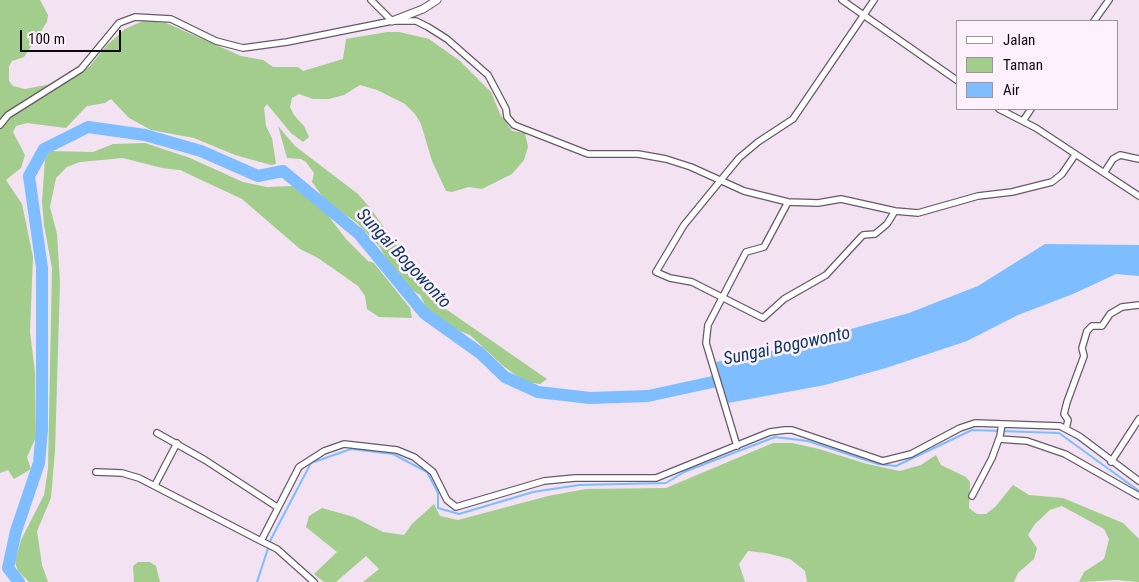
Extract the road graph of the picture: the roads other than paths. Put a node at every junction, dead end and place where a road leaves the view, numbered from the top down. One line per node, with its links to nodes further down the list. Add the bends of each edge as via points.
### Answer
1 (437, 0): 7 (street, via 423,9)
2 (842, 0): 6 (street)
3 (874, 0): 6 (street)
4 (1109, 0): 8 (street)
5 (372, 1): 7 (street)
6 (864, 16): 9 (street); 17 (street, via 793,118 748,150)
7 (390, 19): 13 (street, via 287,42 243,48 216,41 171,19 146,16 124,19 81,69 8,115); 17 (street, via 416,21 447,39 488,76 514,125 578,151 666,159)
8 (1095, 20)
9 (956, 80)
10 (1001, 110): 12 (street)
11 (1030, 110): 12 (street)
12 (1023, 120): 14 (street)
13 (0, 125)
14 (1075, 155): 16 (street); 20 (street, via 1052,182 978,196 918,212)
15 (1139, 159): 16 (street, via 1120,155 1113,159)
16 (1104, 173): 18 (street)
17 (720, 181): 19 (street, via 751,194); 21 (street, via 684,225 656,272 692,282)
18 (1139, 196)
19 (788, 202): 20 (street, via 818,203 841,199); 21 (street, via 764,247 747,250)
20 (895, 211): 21 (street, via 888,224 875,234 862,236 826,275 784,299 767,317 761,318)
21 (722, 296): 29 (street, via 708,325 706,343)
22 (1139, 305): 25 (street, via 1122,306 1110,314 1102,326 1092,326 1087,331 1082,348 1084,356 1064,414 1068,425)
23 (1139, 419): 30 (street)
24 (1002, 425): 25 (street); 27 (street); 29 (street, via 967,426 921,450 887,460 792,430 770,432)
25 (1066, 429): 30 (street)
26 (156, 433): 28 (street)
27 (1000, 438): 34 (street); 35 (street, via 1027,441 1065,454)
28 (177, 444): 33 (street); 36 (street)
29 (737, 446): 36 (street, via 656,478 544,480 456,507 447,500 433,472 414,457 397,450 344,444 302,463 294,472)
30 (1111, 462): 32 (street)
31 (96, 472): 33 (street, via 122,473)
32 (1139, 481)
33 (155, 485): 37 (street)
34 (972, 496)
35 (1139, 496)
36 (277, 507): 37 (street)
37 (263, 542): 38 (street, via 277,549)
38 (314, 582)

